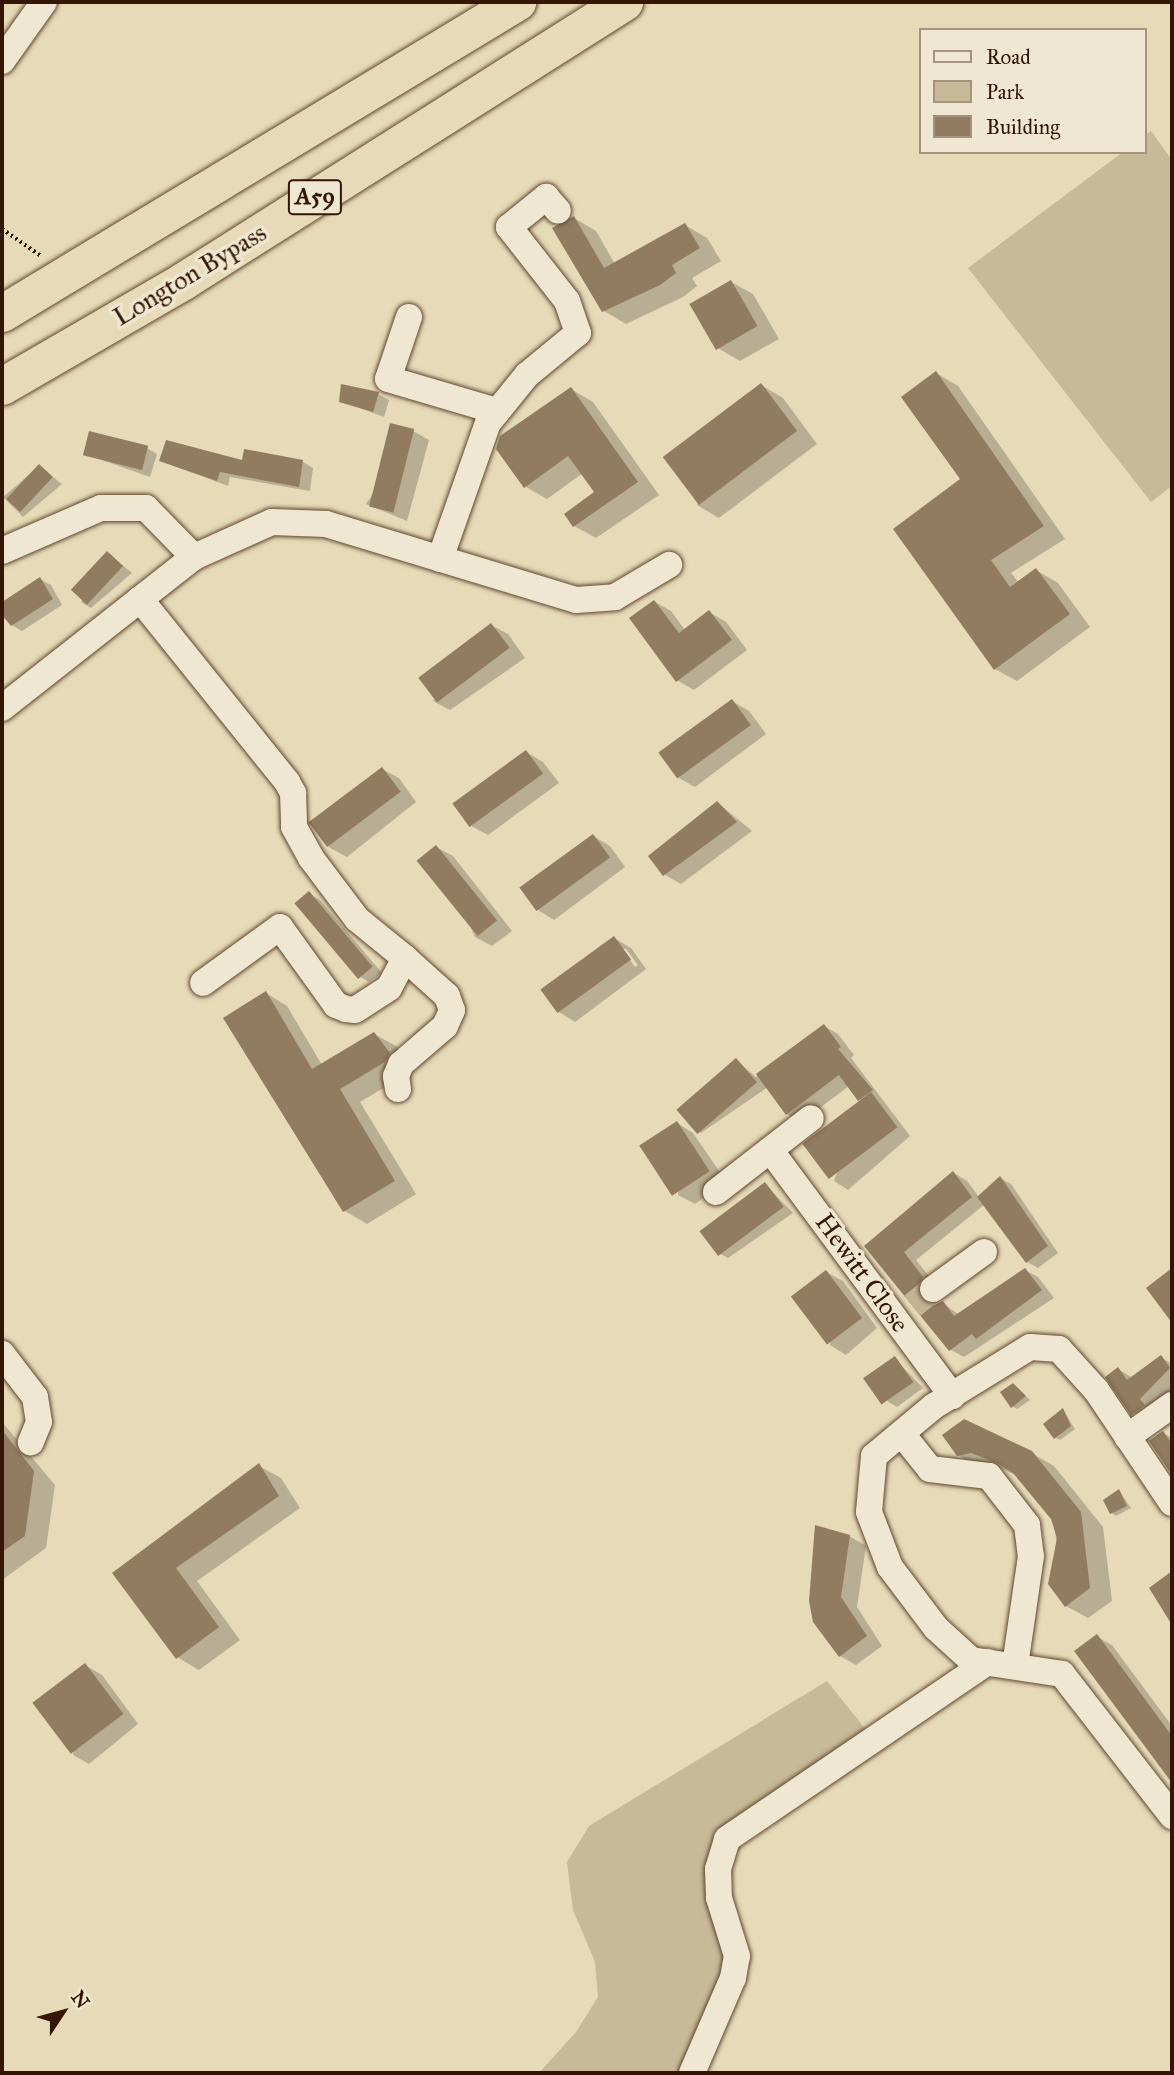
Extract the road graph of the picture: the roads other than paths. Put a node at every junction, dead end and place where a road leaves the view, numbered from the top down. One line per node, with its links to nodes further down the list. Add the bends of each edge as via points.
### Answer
1 (44, 2): 4 (street)
2 (517, 2): 6 (highway, A59)
3 (624, 2): 8 (highway, Longton Bypass / A59, via 183,281)
4 (2, 61)
5 (558, 211): 9 (street, via 547,197 509,227 567,301 578,333 527,374)
6 (2, 313)
7 (409, 317): 9 (street, via 387,379)
8 (2, 386)
9 (497, 411): 12 (street, via 488,423)
10 (2, 551): 11 (street, via 101,508 146,508)
11 (194, 556): 12 (street, via 272,522 326,524); 14 (street)
12 (440, 559): 13 (street, via 576,600 615,597)
13 (669, 565)
14 (140, 599): 15 (street); 16 (street, via 287,782 293,793 294,827 311,858 357,919)
15 (2, 708)
16 (405, 958): 17 (street, via 389,988 355,1010 346,1009 337,1005 279,927); 18 (street, via 447,996 452,1010 445,1026 401,1064 396,1076)
17 (203, 983)
18 (398, 1090)
19 (811, 1118): 20 (street)
20 (771, 1151): 21 (street); 25 (street, Hewitt Close, via 904,1313)
21 (716, 1192)
22 (985, 1252): 23 (street)
23 (933, 1289)
24 (2, 1354): 29 (street, via 36,1397 40,1422)
25 (952, 1396): 27 (street); 28 (street, via 1030,1347 1059,1349 1096,1391)
26 (1172, 1405): 28 (street)
27 (902, 1434): 31 (street, via 874,1456 869,1512 890,1567 936,1628 971,1660); 32 (street, via 930,1469 989,1476 1027,1525 1031,1556)
28 (1127, 1437): 30 (street)
29 (31, 1443)
30 (1172, 1503)
31 (987, 1662): 32 (street); 34 (street, via 727,1839 718,1869 719,1898 737,1956 733,1978)
32 (1015, 1666): 33 (street, via 1062,1674)
33 (1172, 1816)
34 (692, 2073)

